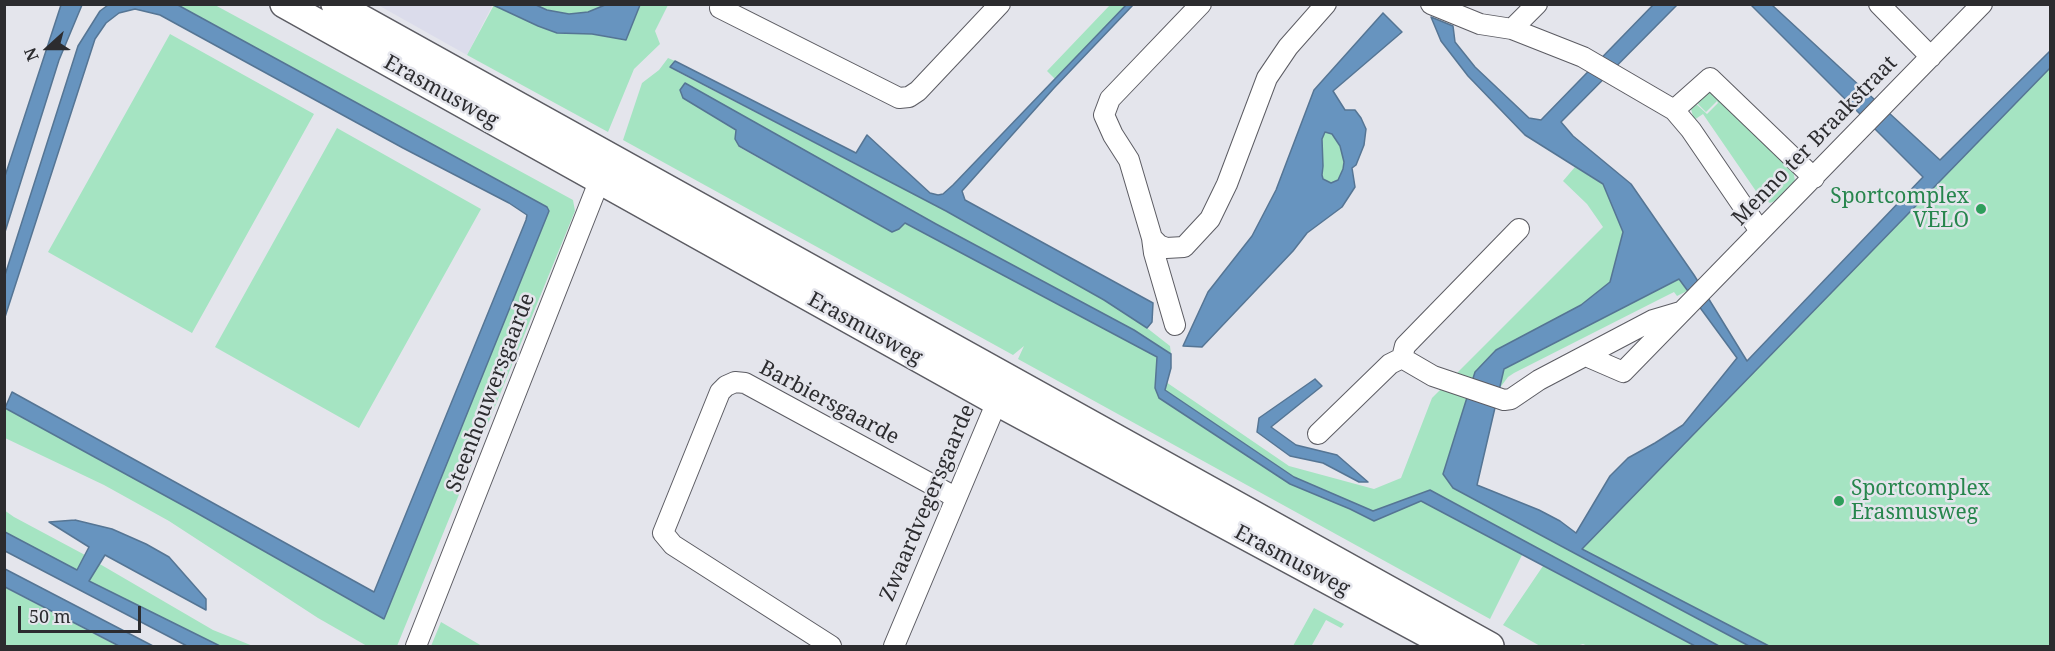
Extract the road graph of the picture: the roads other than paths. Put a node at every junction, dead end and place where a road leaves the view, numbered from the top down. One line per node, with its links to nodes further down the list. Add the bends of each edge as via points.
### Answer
1 (284, 4): 14 (main road, Erasmusweg)
2 (335, 4): 14 (main road, Erasmusweg)
3 (1000, 4): 10 (street, via 918,91 899,98)
4 (1201, 4): 18 (street, via 1110,99 1104,115 1129,160)
5 (1326, 4): 19 (street, via 1267,78 1210,219)
6 (1431, 4): 11 (street, via 1480,24)
7 (1537, 4): 11 (street)
8 (1879, 4): 12 (street)
9 (1982, 4): 12 (street, Menno ter Braakstraat)
10 (720, 8)
11 (1512, 30): 13 (street, via 1583,57)
12 (1931, 57): 15 (street, Menno ter Braakstraat)
13 (1674, 110): 15 (street, via 1710,78); 17 (street, via 1692,130)
14 (604, 169): 25 (main road, Erasmusweg); 28 (street, Steenhouwersgaarde)
15 (1814, 178): 17 (street, Menno ter Braakstraat)
16 (1519, 229): 24 (street, via 1405,346)
17 (1760, 231): 21 (street, Menno ter Braakstraat)
18 (1152, 238): 19 (street, via 1166,248); 20 (street)
19 (1184, 247): 20 (street)
20 (1161, 275): 22 (street)
21 (1685, 309): 23 (street, Menno ter Braakstraat, via 1653,320); 23 (street, Menno ter Braakstraat, via 1623,372)
22 (1175, 325)
23 (1586, 356): 24 (street, Menno ter Braakstraat, via 1504,400 1433,376)
24 (1402, 358): 26 (street, via 1390,364)
25 (1002, 390): 27 (street, Zwaardvegersgaarde); 31 (main road, Erasmusweg); 32 (main road, Erasmusweg)
26 (1318, 434)
27 (956, 497): 29 (street, Barbiersgaarde, via 745,383 735,382 720,392 663,533 674,545); 30 (street, Zwaardvegersgaarde)
28 (416, 646)
29 (831, 646)
30 (894, 646)
31 (1450, 646)
32 (1486, 646)

